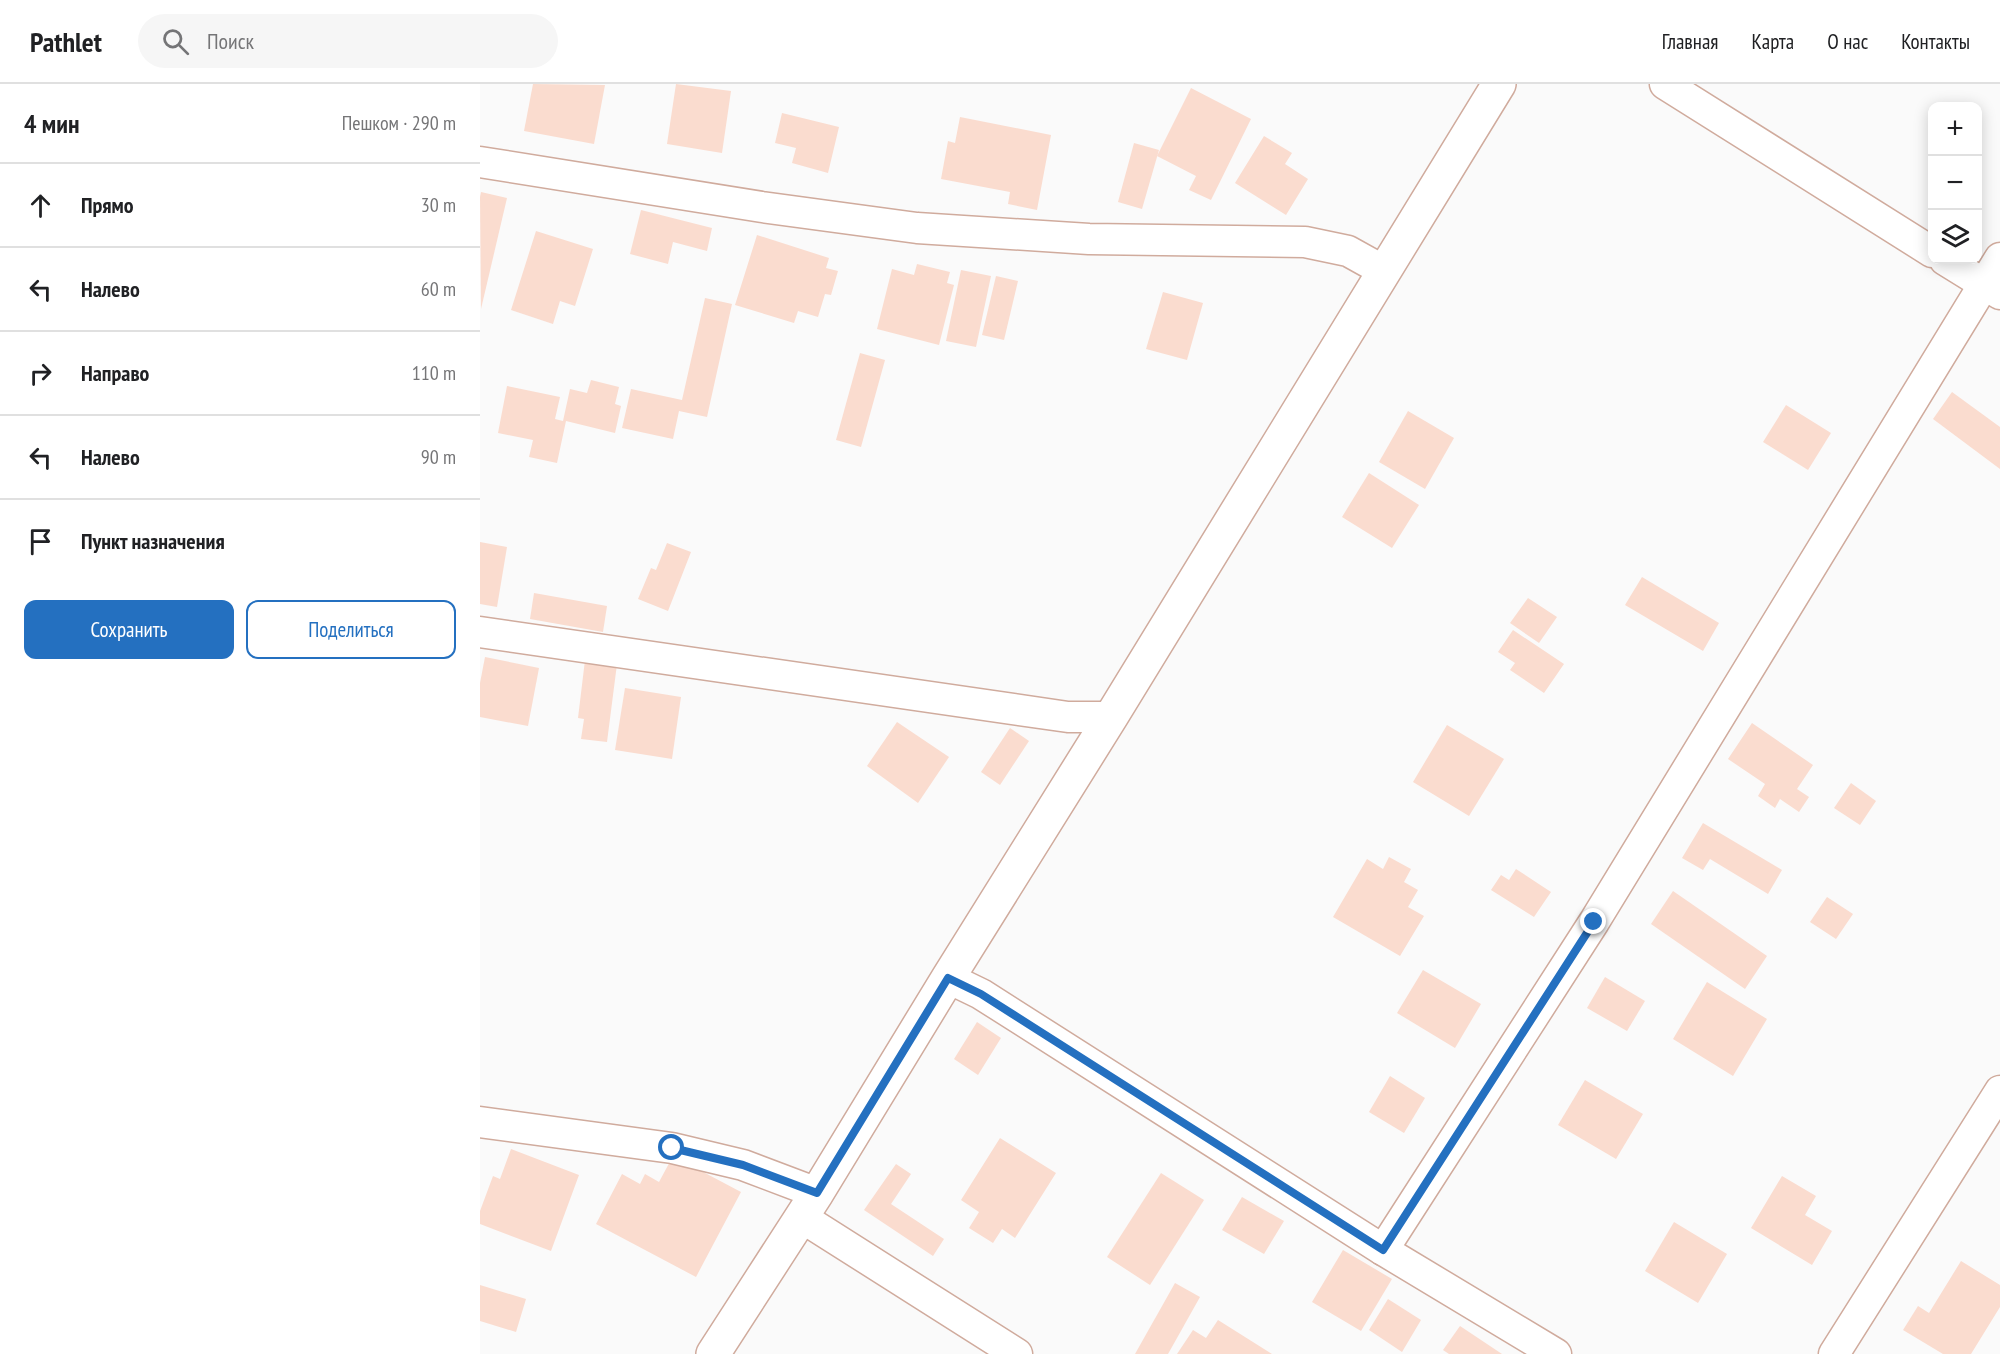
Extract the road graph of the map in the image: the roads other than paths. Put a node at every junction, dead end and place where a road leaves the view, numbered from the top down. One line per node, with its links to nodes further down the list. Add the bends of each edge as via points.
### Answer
1 (1499, 84): 7 (street)
2 (1665, 84): 4 (street)
3 (480, 162): 7 (street, via 917,228 1089,239 1305,242 1348,251)
4 (1928, 249)
5 (2000, 258): 8 (street)
6 (1951, 264): 8 (street)
7 (1384, 271): 10 (street)
8 (1992, 289): 15 (street)
9 (480, 632): 10 (street, via 1068,717)
10 (1111, 717): 11 (street)
11 (948, 978): 14 (street); 15 (street, via 981,994)
12 (2000, 1091): 19 (street)
13 (480, 1122): 14 (street, via 672,1148 743,1165)
14 (809, 1205): 16 (street); 17 (street)
15 (1383, 1250): 18 (street)
16 (713, 1354)
17 (1017, 1354)
18 (1556, 1354)
19 (1834, 1354)

